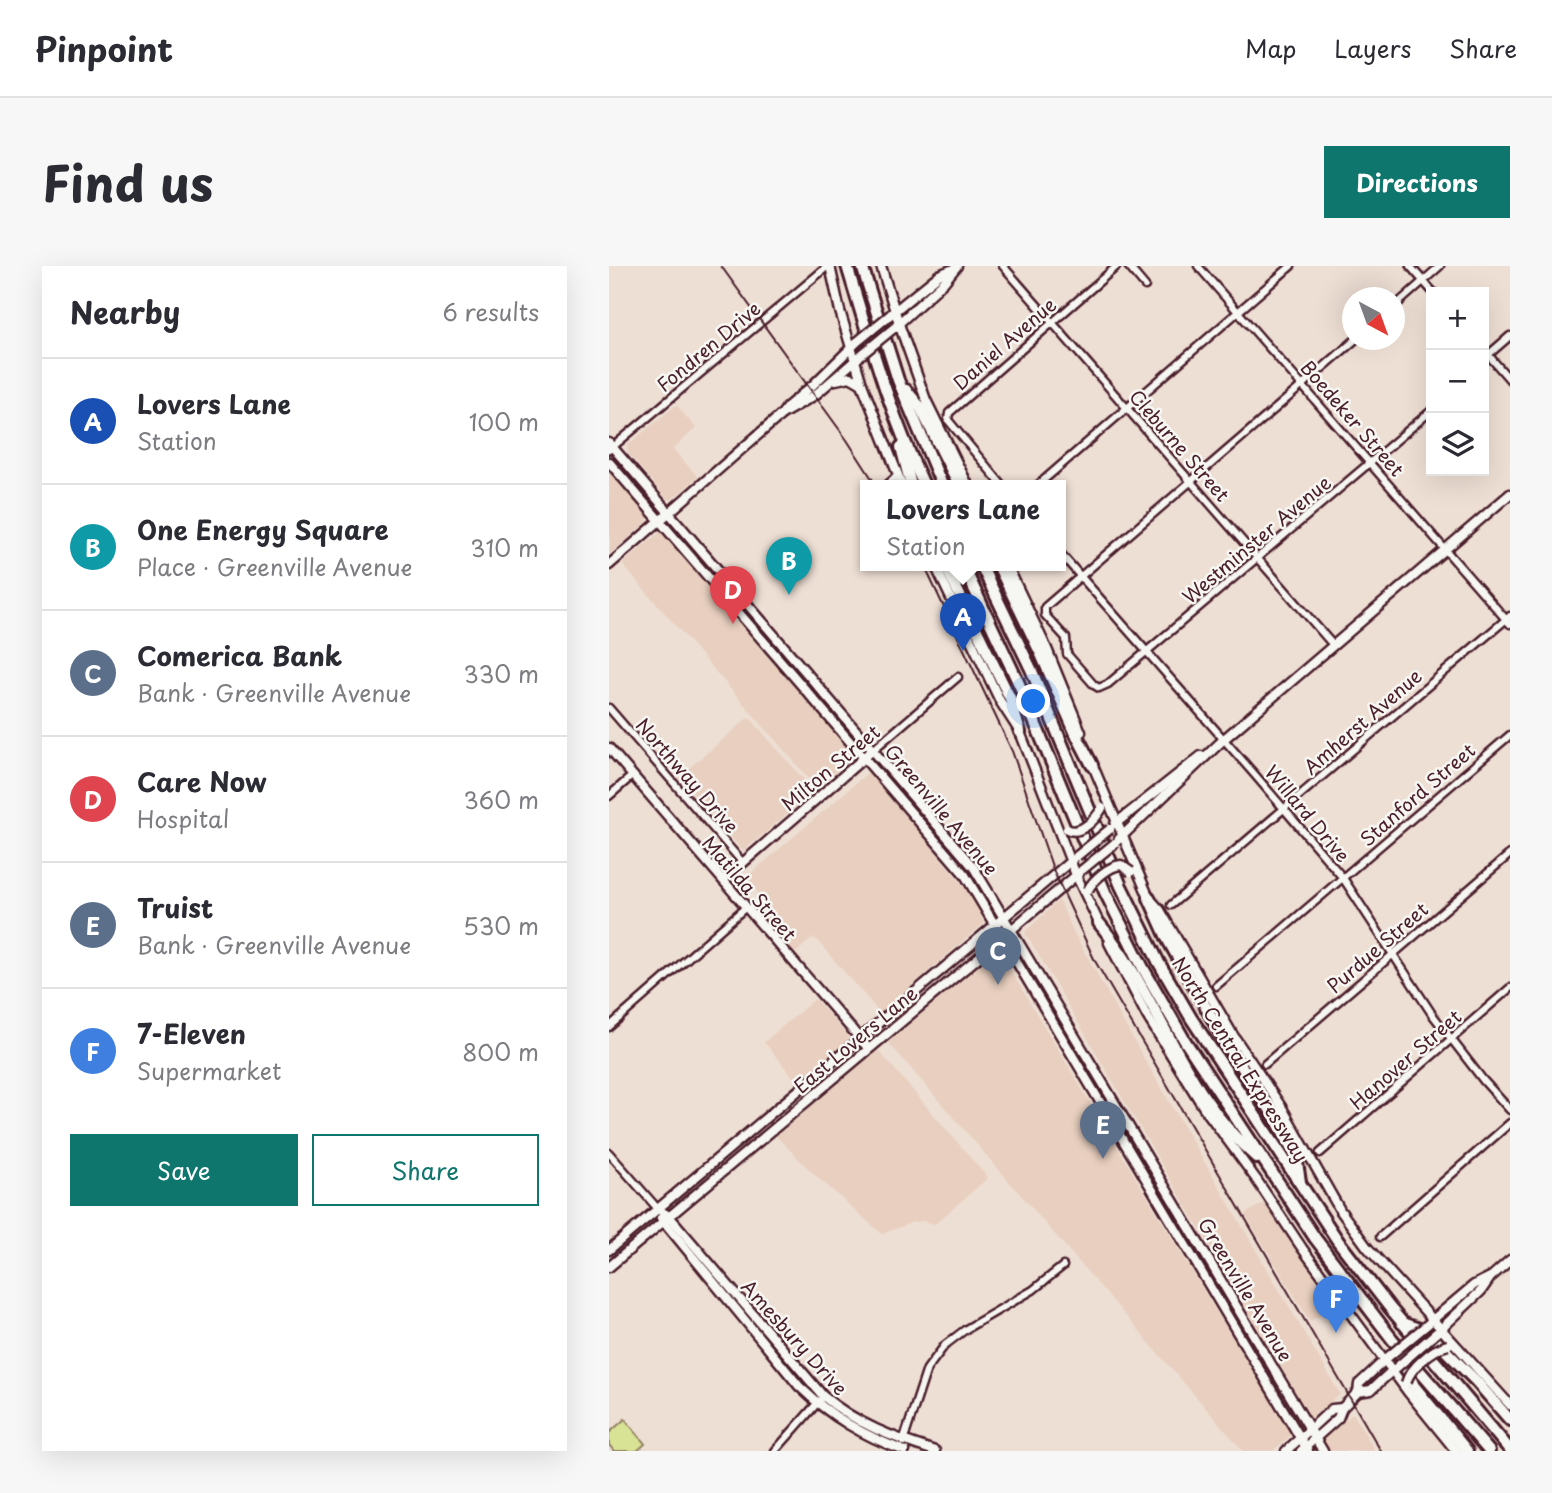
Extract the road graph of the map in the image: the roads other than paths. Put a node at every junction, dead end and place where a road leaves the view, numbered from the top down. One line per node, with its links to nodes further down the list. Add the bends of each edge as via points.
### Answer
1 (829, 266): 22 (main road); 36 (street, Fondren Drive)
2 (847, 266): 35 (highway)
3 (862, 266): 27 (highway)
4 (881, 266): 18 (main road)
5 (1003, 266): 19 (street, Cleburne Street)
6 (1117, 266): 19 (street, Daniel Avenue)
7 (1128, 266): 14 (street)
8 (1198, 266): 17 (street, Boedeker Street)
9 (1291, 266): 17 (street)
10 (1410, 266): 13 (street)
11 (1440, 266): 13 (street)
12 (955, 267): 18 (main road); 20 (main road)
13 (1423, 281): 15 (street); 16 (street)
14 (1145, 286)
15 (1428, 287)
16 (1405, 297)
17 (1238, 312): 31 (street, Boedeker Street); 32 (street)
18 (893, 313): 20 (main road); 22 (main road, bridge)
19 (1053, 322): 32 (street, Cleburne Street); 47 (street, Daniel Avenue, via 949,413 948,420)
20 (897, 326): 25 (main road, bridge); 46 (main road, via 926,400)
21 (1510, 336): 24 (street)
22 (854, 345): 25 (main road); 34 (main road)
23 (1343, 350): 31 (street)
24 (1489, 355)
25 (858, 358): 29 (main road); 30 (main road)
26 (1489, 359): 28 (street)
27 (898, 380): 44 (highway); 45 (highway, via 920,407)
28 (1510, 380)
29 (829, 383): 30 (main road, via 850,377); 34 (main road)
30 (862, 384): 39 (main road)
31 (1302, 385): 38 (street, Boedeker Street); 49 (street)
32 (1128, 408): 48 (street); 49 (street, Cleburne Street)
33 (1429, 413): 38 (street, Westminster Avenue)
34 (782, 414): 51 (main road)
35 (897, 424): 42 (highway); 43 (highway)
36 (610, 447): 51 (main road, Greenville Avenue)
37 (609, 462): 52 (main road, Greenville Avenue)
38 (1371, 463): 53 (street, Boedeker Street); 54 (street, Westminster Avenue)
39 (898, 475): 40 (street); 41 (main road)
40 (892, 480)
41 (900, 480)
42 (910, 480)
43 (921, 480)
44 (940, 480)
45 (956, 480)
46 (966, 480)
47 (998, 480)
48 (1044, 480)
49 (1190, 481): 54 (street, Cleburne Street); 63 (street)
50 (1510, 494): 53 (main road)
51 (669, 513): 52 (main road); 64 (main road, Greenville Avenue)
52 (660, 521): 56 (main road); 65 (main road, Greenville Avenue)
53 (1446, 550): 66 (street, Boedeker Street); 67 (main road)
54 (1258, 558): 67 (street, Cleburne Street); 69 (street, Westminster Avenue)
55 (1066, 560): 63 (street, Willard Drive)
56 (609, 565)
57 (938, 571): 73 (main road, via 1000,701)
58 (948, 571): 73 (highway, via 1010,698)
59 (966, 571): 117 (highway, North Central Expressway, via 1019,684 1123,931 1185,1041)
60 (984, 571): 118 (highway, North Central Expressway, via 1150,944 1213,1055)
61 (1001, 571): 79 (highway)
62 (1010, 571): 79 (main road, North Central Expressway, via 1047,649)
63 (1081, 576): 69 (street, Willard Drive); 69 (street, Westminster Avenue, via 1045,607 1045,615 1066,638 1067,654 1099,688)
64 (745, 601): 65 (main road); 68 (main road, Greenville Avenue)
65 (736, 609): 70 (main road, Greenville Avenue)
66 (1509, 620): 84 (street, Amherst Avenue)
67 (1333, 645): 75 (main road)
68 (786, 648): 70 (main road); 77 (main road, Greenville Avenue)
69 (1146, 652): 75 (street, Willard Drive)
70 (777, 657): 78 (main road, Greenville Avenue)
71 (958, 677): 77 (street, Milton Street)
72 (609, 708): 89 (street, Northway Drive)
73 (1020, 732): 83 (main road)
74 (1510, 735): 92 (street, Stanford Street)
75 (1224, 739): 84 (street, Willard Drive); 85 (main road, East Lovers Lane); 86 (main road, East Lovers Lane)
76 (609, 747): 80 (main road, Matilda Street)
77 (873, 750): 78 (main road, Milton Street); 98 (main road, Greenville Avenue, via 963,852)
78 (864, 757): 89 (main road, Milton Street); 100 (main road, Greenville Avenue, via 954,860)
79 (1092, 765): 81 (main road, North Central Expressway)
80 (633, 775): 82 (street); 93 (main road, Matilda Street)
81 (1105, 794): 83 (main road, bridge, via 1100,813 1079,831 1067,829); 85 (main road, North Central Expressway)
82 (609, 796)
83 (1048, 808): 88 (main road)
84 (1284, 809): 92 (street, Willard Drive); 96 (street, Amherst Avenue)
85 (1113, 826): 86 (main road, North Central Expressway); 88 (main road, East Lovers Lane, bridge)
86 (1122, 836): 90 (main road, East Lovers Lane, bridge); 91 (main road, North Central Expressway)
87 (1510, 854): 103 (street, Purdue Street)
88 (1074, 859): 90 (main road); 98 (main road, East Lovers Lane)
89 (743, 863): 93 (main road, Milton Street)
90 (1079, 873): 95 (main road); 101 (main road, East Lovers Lane)
91 (1135, 875): 94 (main road, North Central Expressway); 95 (main road, bridge, via 1115,866 1092,883)
92 (1342, 878): 103 (street, Willard Drive); 104 (street, Stanford Street)
93 (723, 880): 97 (main road, Matilda Street)
94 (1149, 898): 118 (highway, via 1225,1041 1296,1156); 133 (main road, North Central Expressway, via 1282,1108 1340,1210)
95 (1089, 902): 99 (main road)
96 (1171, 905)
97 (746, 907): 106 (street); 107 (main road, Matilda Street)
98 (1004, 917): 100 (main road, East Lovers Lane); 101 (main road, Greenville Avenue)
99 (1099, 923): 117 (highway, via 1120,950 1207,1100 1236,1140); 140 (main road, via 1147,1016 1204,1108)
100 (995, 924): 102 (main road, Greenville Avenue); 107 (main road, East Lovers Lane)
101 (1011, 929): 102 (main road, East Lovers Lane); 119 (main road, Greenville Avenue)
102 (1002, 936): 109 (main road, East Lovers Lane); 120 (main road, Greenville Avenue)
103 (1393, 954): 108 (street, Willard Drive); 110 (street, Purdue Street)
104 (1216, 986)
105 (1510, 988): 108 (street, Hanover Street)
106 (609, 1027)
107 (860, 1038): 109 (main road, Matilda Street); 113 (main road, East Lovers Lane)
108 (1451, 1039): 111 (street, Willard Drive); 116 (street, Hanover Street)
109 (868, 1048): 114 (main road, East Lovers Lane)
110 (1265, 1064)
111 (1510, 1110)
112 (1510, 1123): 123 (street)
113 (759, 1124): 114 (main road); 121 (main road, East Lovers Lane)
114 (768, 1133): 122 (main road, East Lovers Lane)
115 (609, 1153): 121 (street, Amesbury Drive)
116 (1320, 1153)
117 (1267, 1167): 136 (highway, North Central Expressway)
118 (1301, 1188): 134 (highway, North Central Expressway)
119 (1168, 1189): 120 (main road); 128 (main road, Greenville Avenue)
120 (1157, 1196): 130 (main road, Greenville Avenue)
121 (658, 1209): 122 (main road, Amesbury Drive); 124 (main road, East Lovers Lane)
122 (666, 1219): 127 (main road, East Lovers Lane); 131 (main road, Amesbury Drive); 132 (main road, Amesbury Drive)
123 (1380, 1237)
124 (609, 1250)
125 (1510, 1260): 129 (main road)
126 (1063, 1266): 152 (street, via 945,1345 927,1369)
127 (609, 1267)
128 (1217, 1273): 130 (main road); 137 (main road, Greenville Avenue)
129 (1492, 1276): 133 (main road, via 1474,1285); 135 (main road)
130 (1206, 1279): 139 (main road, Greenville Avenue)
131 (746, 1308): 132 (main road); 144 (main road, Amesbury Drive)
132 (739, 1314): 145 (main road, Amesbury Drive)
133 (1431, 1322): 135 (main road, North Central Expressway); 140 (main road, bridge)
134 (1402, 1323): 148 (highway, via 1427,1332); 154 (highway, North Central Expressway)
135 (1439, 1331): 138 (main road, North Central Expressway); 141 (main road, bridge)
136 (1392, 1339): 160 (highway, via 1414,1386); 161 (highway, North Central Expressway)
137 (1259, 1343): 139 (main road); 149 (main road, Greenville Avenue)
138 (1452, 1345): 142 (main road, bridge, via 1436,1350 1410,1373); 146 (main road, North Central Expressway)
139 (1248, 1350): 150 (main road, Greenville Avenue)
140 (1386, 1358): 141 (main road); 143 (main road, via 1359,1384)
141 (1394, 1370): 142 (main road); 143 (main road, via 1371,1390)
142 (1406, 1387): 159 (main road)
143 (1358, 1392): 147 (main road)
144 (823, 1396): 145 (street); 152 (main road, Amesbury Drive)
145 (817, 1403): 152 (main road, Amesbury Drive, via 851,1428); 155 (street)
146 (1510, 1405)
147 (1342, 1408): 149 (main road, via 1332,1409); 151 (main road, via 1338,1418)
148 (1510, 1420)
149 (1310, 1428): 150 (main road); 151 (main road, Greenville Avenue)
150 (1300, 1437): 153 (main road, Greenville Avenue); 157 (main road)
151 (1316, 1438): 153 (main road); 158 (main road, Greenville Avenue)
152 (903, 1447): 156 (main road, Amesbury Drive)
153 (1305, 1450)
154 (1510, 1450)
155 (775, 1451)
156 (935, 1451)
157 (1286, 1451)
158 (1323, 1451)
159 (1456, 1451)
160 (1467, 1451)
161 (1489, 1451)

